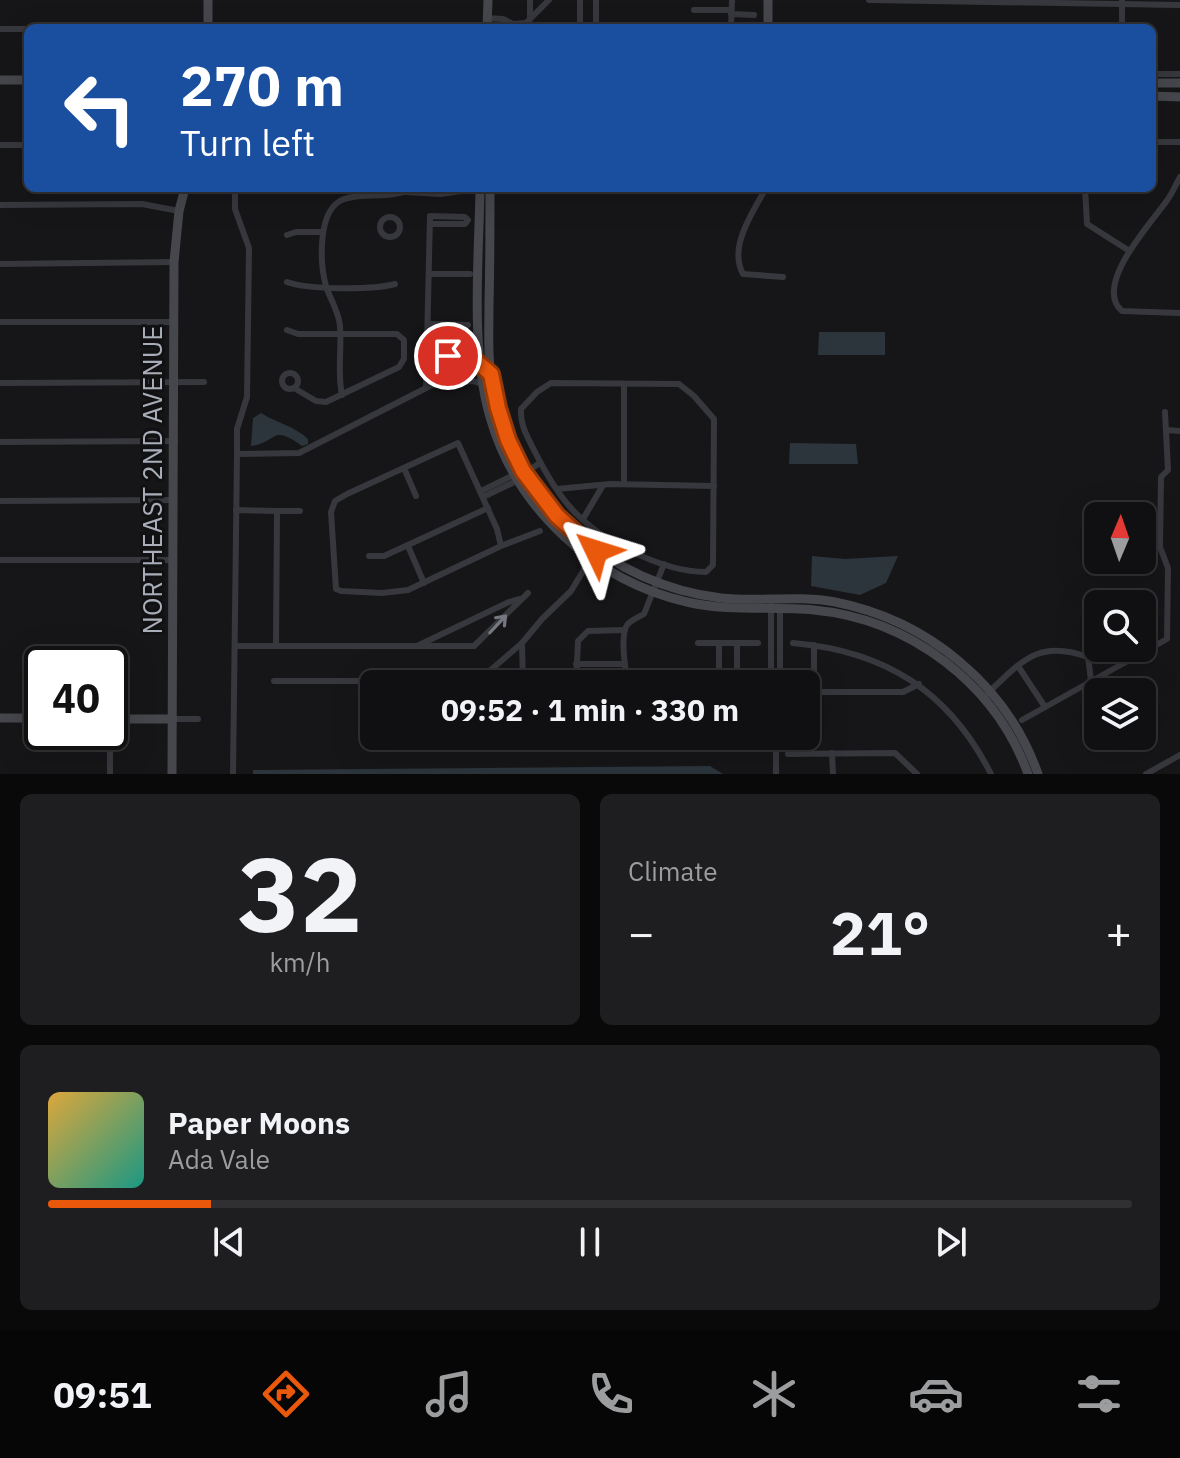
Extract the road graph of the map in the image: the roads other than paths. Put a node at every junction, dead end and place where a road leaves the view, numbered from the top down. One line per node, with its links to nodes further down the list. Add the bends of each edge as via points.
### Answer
1 (208, 0): 16 (street)
2 (488, 0): 17 (street)
3 (530, 0): 15 (street)
4 (549, 0): 15 (street)
5 (580, 0): 18 (street)
6 (596, 0): 19 (street)
7 (732, 0): 13 (street)
8 (768, 0): 21 (street)
9 (869, 0): 10 (street)
10 (1122, 2): 11 (street); 22 (street)
11 (1180, 5)
12 (694, 10): 13 (street)
13 (731, 12): 14 (street); 20 (street)
14 (754, 15)
15 (530, 19): 17 (street)
16 (208, 24)
17 (487, 24)
18 (580, 24)
19 (596, 24)
20 (731, 24)
21 (768, 24)
22 (1122, 24)
23 (0, 29): 24 (street)
24 (24, 29)
25 (1156, 74): 26 (street)
26 (1180, 74)
27 (0, 80): 28 (street)
28 (24, 80)
29 (1156, 83): 30 (street)
30 (1180, 83)
31 (1156, 96): 32 (street)
32 (1180, 97)
33 (1156, 142): 34 (street)
34 (1180, 142)
35 (0, 145): 36 (street)
36 (24, 145)
37 (1180, 177): 53 (street)
38 (184, 192): 48 (street, NORTHEAST 2ND AVENUE)
39 (235, 192): 86 (street, via 235,209 249,248 247,397 237,429)
40 (407, 192): 41 (street); 46 (street)
41 (451, 192)
42 (480, 192): 69 (street)
43 (490, 192): 72 (street)
44 (764, 192): 58 (street, via 743,231 740,267 750,276)
45 (1085, 192): 53 (street, via 1087,224)
46 (388, 197): 49 (street); 51 (street, via 337,202)
47 (0, 205): 48 (street, via 142,204)
48 (179, 211): 54 (street, NORTHEAST 2ND AVENUE)
49 (389, 217)
50 (430, 224): 50 (street, via 430,216 468,220 465,224); 56 (street)
51 (323, 232): 52 (street); 61 (street)
52 (287, 235)
53 (1128, 250): 62 (street, via 1116,285 1116,306 1122,311)
54 (174, 262): 55 (street); 64 (street, NORTHEAST 2ND AVENUE)
55 (0, 264)
56 (429, 274): 57 (street); 65 (street)
57 (470, 274)
58 (783, 277)
59 (287, 282): 61 (street)
60 (395, 284): 61 (street)
61 (326, 287): 68 (street)
62 (1180, 313)
63 (0, 322): 64 (street)
64 (175, 322): 76 (street, NORTHEAST 2ND AVENUE)
65 (429, 324): 66 (street); 70 (street)
66 (468, 325)
67 (287, 330): 68 (street)
68 (340, 334): 80 (street); 80 (street, via 397,334 404,340 403,364)
69 (475, 353): 71 (street); 72 (street)
70 (429, 356): 71 (street); 77 (street)
71 (448, 356): 74 (street)
72 (483, 373): 74 (street); 91 (street)
73 (204, 382): 76 (street)
74 (449, 382): 77 (street)
75 (0, 383): 76 (street)
76 (175, 383): 84 (street, NORTHEAST 2ND AVENUE)
77 (427, 384): 86 (street, via 299,453)
78 (624, 385): 87 (street, via 551,383 537,392 521,409 521,421); 92 (street); 93 (street, via 679,384 694,396 714,419)
79 (294, 388): 80 (street, via 322,403)
80 (342, 395)
81 (1165, 412): 82 (street)
82 (1166, 430): 83 (street); 90 (street)
83 (1180, 431)
84 (175, 441): 85 (street); 98 (street, NORTHEAST 2ND AVENUE)
85 (0, 442)
86 (237, 454): 101 (street)
87 (540, 463): 91 (street); 95 (street)
88 (404, 468): 96 (street, via 458,443); 97 (street); 113 (street, via 335,501 331,512 336,589 382,593)
89 (1180, 469): 90 (street)
90 (1168, 470): 142 (street, via 1161,477 1160,547 1168,568 1167,639)
91 (522, 474): 96 (street); 108 (street, via 554,528)
92 (624, 484): 93 (street); 94 (street)
93 (714, 486): 112 (street, via 713,565 706,572 687,572)
94 (602, 487): 95 (street); 104 (street)
95 (557, 489): 104 (street)
96 (482, 494): 100 (street)
97 (416, 496)
98 (174, 500): 99 (street); 111 (street, NORTHEAST 2ND AVENUE)
99 (0, 501)
100 (488, 508): 106 (street); 107 (street)
101 (236, 510): 102 (street); 126 (street)
102 (277, 511): 103 (street); 127 (street)
103 (300, 511)
104 (583, 519): 112 (street, via 624,548)
105 (540, 531): 107 (street)
106 (408, 546): 109 (street); 113 (street)
107 (501, 546): 113 (street)
108 (593, 555): 114 (street, via 628,582); 119 (street, via 571,591)
109 (369, 556)
110 (0, 560): 111 (street)
111 (173, 560): 153 (street, NORTHEAST 2ND AVENUE)
112 (664, 564): 114 (street)
113 (424, 583)
114 (655, 588): 117 (street); 118 (street, via 644,614)
115 (528, 593): 116 (street)
116 (521, 599): 128 (street); 128 (street, one-way to 116, via 474,646)
117 (776, 604): 138 (street); 139 (street); 148 (street, via 834,602 887,617 950,653)
118 (625, 630): 129 (street, via 588,631 577,645); 130 (street)
119 (522, 643): 132 (street); 133 (street)
120 (698, 643): 121 (street)
121 (719, 643): 122 (street); 136 (street)
122 (737, 643): 123 (street); 137 (street)
123 (758, 643)
124 (793, 643): 125 (street)
125 (814, 645): 140 (street); 145 (street, via 879,662)
126 (235, 646): 127 (street); 163 (street)
127 (276, 646): 128 (street)
128 (417, 646)
129 (576, 664): 130 (street); 134 (street)
130 (625, 664): 135 (street)
131 (1018, 666): 141 (street, via 1043,650 1069,650 1088,657); 148 (street); 149 (street)
132 (491, 670)
133 (523, 670)
134 (576, 670)
135 (626, 670)
136 (719, 670)
137 (737, 670)
138 (772, 670)
139 (779, 670)
140 (812, 670)
141 (1091, 678)
142 (1095, 678)
143 (274, 681): 144 (street)
144 (360, 682)
145 (919, 684): 147 (street, via 903,692); 167 (street, via 963,728)
146 (1084, 684): 149 (street)
147 (820, 692)
148 (987, 694): 168 (street); 169 (street, via 1017,729)
149 (1045, 707): 155 (street)
150 (0, 718): 151 (street)
151 (24, 718)
152 (128, 719): 153 (street)
153 (173, 719): 154 (street); 162 (street, NORTHEAST 2ND AVENUE)
154 (198, 719)
155 (1022, 720)
156 (110, 750): 161 (street)
157 (776, 750): 164 (street)
158 (832, 753): 159 (street); 165 (street); 166 (street, via 895,753)
159 (788, 754)
160 (1180, 755): 170 (street)
161 (110, 774)
162 (172, 774)
163 (233, 774)
164 (776, 774)
165 (833, 774)
166 (917, 774)
167 (991, 774)
168 (1028, 774)
169 (1038, 774)
170 (1146, 774)

